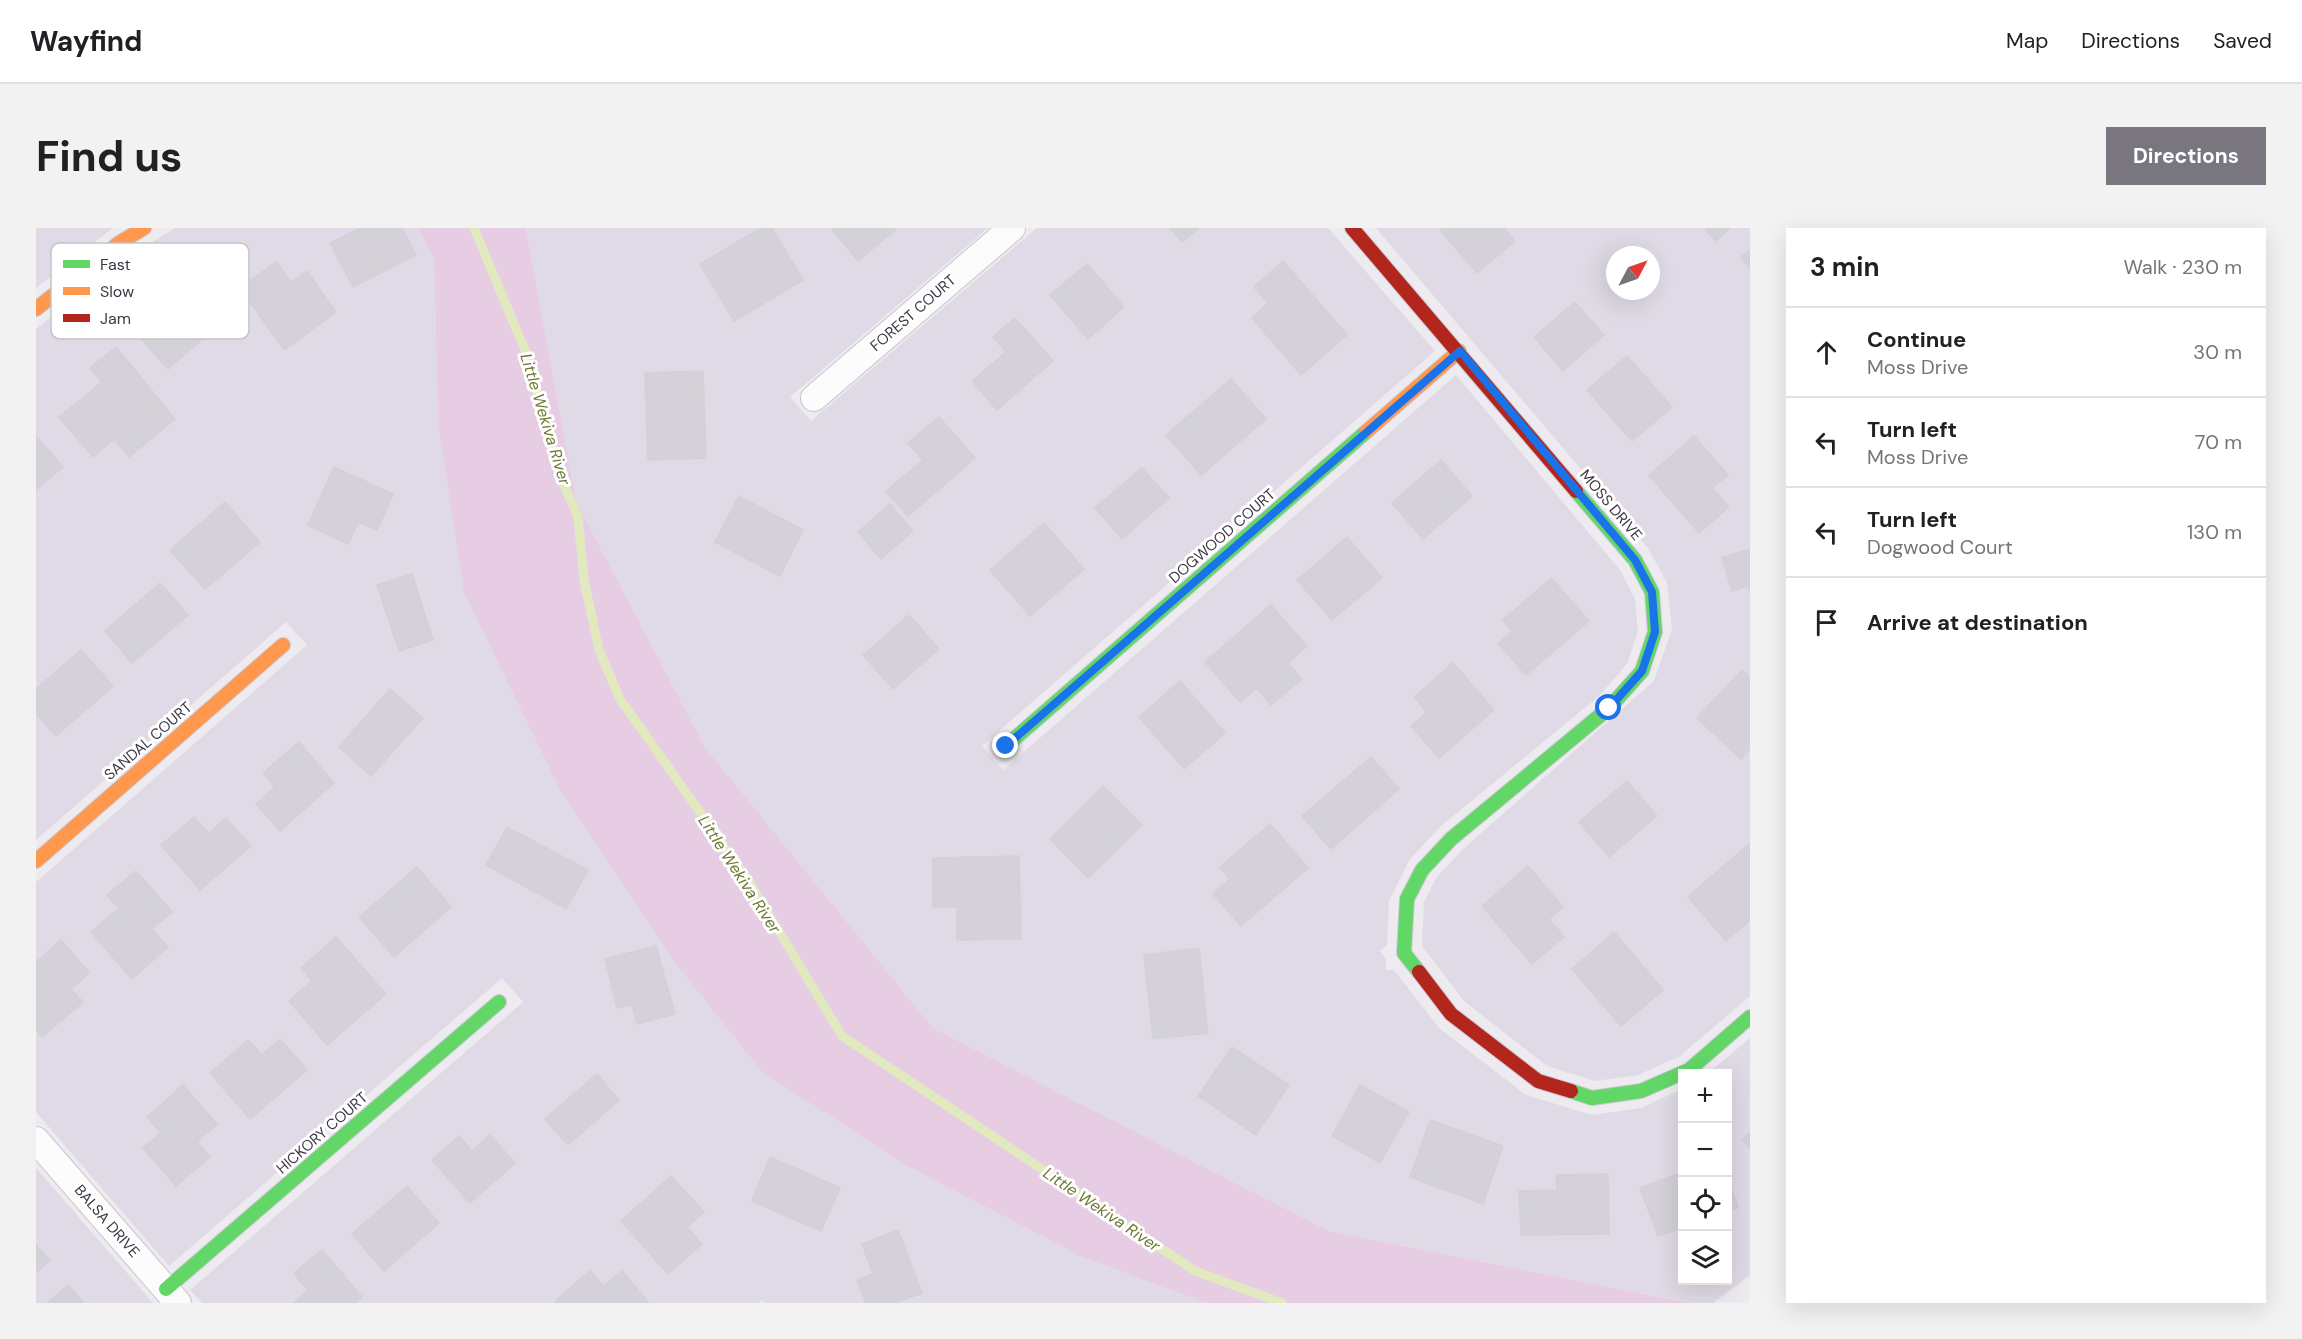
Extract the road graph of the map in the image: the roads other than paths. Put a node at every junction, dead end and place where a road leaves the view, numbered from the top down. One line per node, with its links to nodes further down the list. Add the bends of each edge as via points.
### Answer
1 (144, 228): 4 (street)
2 (1012, 228): 8 (street, FOREST COURT)
3 (1352, 228): 7 (street, MOSS DRIVE)
4 (119, 243)
5 (51, 297): 6 (street)
6 (36, 309)
7 (1460, 351): 10 (street, DOGWOOD COURT); 13 (street, MOSS DRIVE, via 1635,560 1652,592 1655,632 1642,671 1609,708 1450,839 1422,870 1407,899 1404,952 1451,1014 1538,1081 1592,1098 1641,1091 1689,1070)
8 (814, 398)
9 (283, 645): 11 (street, SANDAL COURT)
10 (1006, 746)
11 (36, 861)
12 (500, 1002): 15 (street, HICKORY COURT)
13 (1750, 1017)
14 (36, 1140): 15 (street, BALSA DRIVE)
15 (172, 1296)

